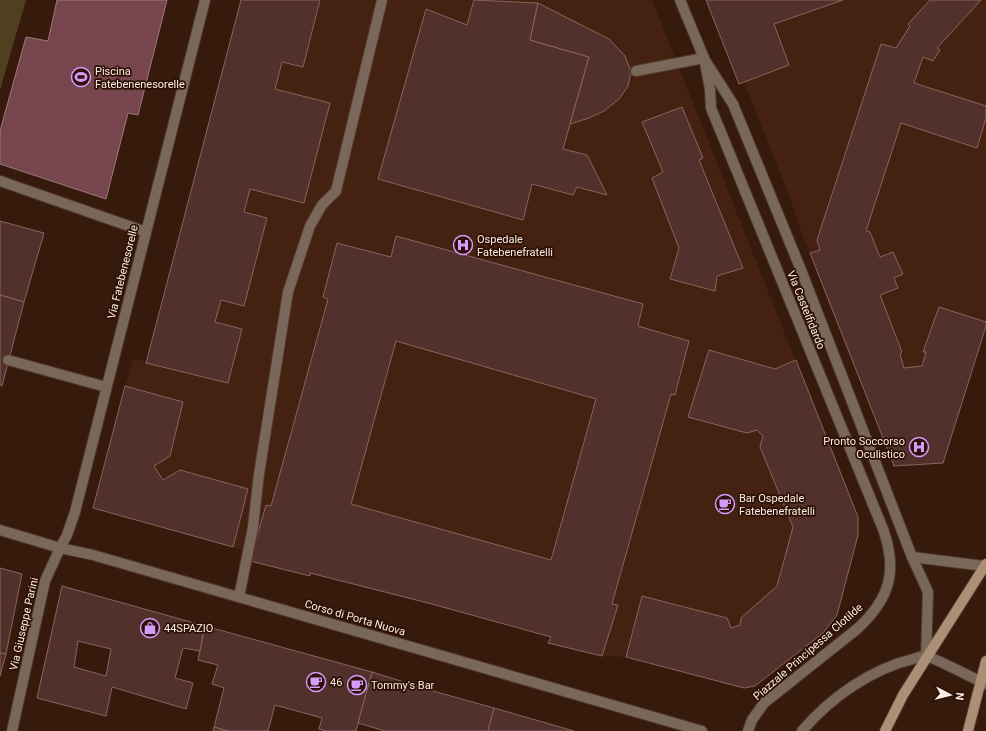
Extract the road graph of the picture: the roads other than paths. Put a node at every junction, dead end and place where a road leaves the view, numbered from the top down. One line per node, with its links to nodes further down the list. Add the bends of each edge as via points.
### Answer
1 (205, 0): 7 (street, Via Fatebenesorelle)
2 (382, 0): 15 (street, via 336,191 322,205 310,226 288,292 260,466 253,527)
3 (680, 0): 4 (street, Via Castelfidardo)
4 (704, 58): 5 (street); 12 (street, Via Castelfidardo, via 733,104 801,270); 14 (street, Via Castelfidardo, via 712,108 883,529 888,542)
5 (636, 71)
6 (0, 181): 7 (street)
7 (146, 232): 9 (street, Via Fatebenesorelle)
8 (8, 360): 9 (street)
9 (106, 387): 11 (street, Via Fatebenesorelle, via 75,512)
10 (0, 530): 11 (street, Corso di Porta Nuova)
11 (60, 548): 15 (street, Corso di Porta Nuova, via 93,554); 19 (street, Via Giuseppe Parini, via 45,581)
12 (912, 557): 13 (street); 16 (street, Via Castelfidardo, via 928,592)
13 (985, 565): 16 (main road)
14 (891, 570): 21 (street, Piazzale Principessa Clotilde, via 881,600 870,617 764,704 752,720)
15 (238, 596): 20 (street, Corso di Porta Nuova)
16 (926, 656): 18 (street); 22 (street, via 893,665 867,677 838,698); 23 (main road, via 899,701)
17 (986, 661): 18 (main road)
18 (983, 683): 24 (main road)
19 (12, 731)
20 (702, 731)
21 (748, 731)
22 (802, 731)
23 (885, 731)
24 (968, 731)

